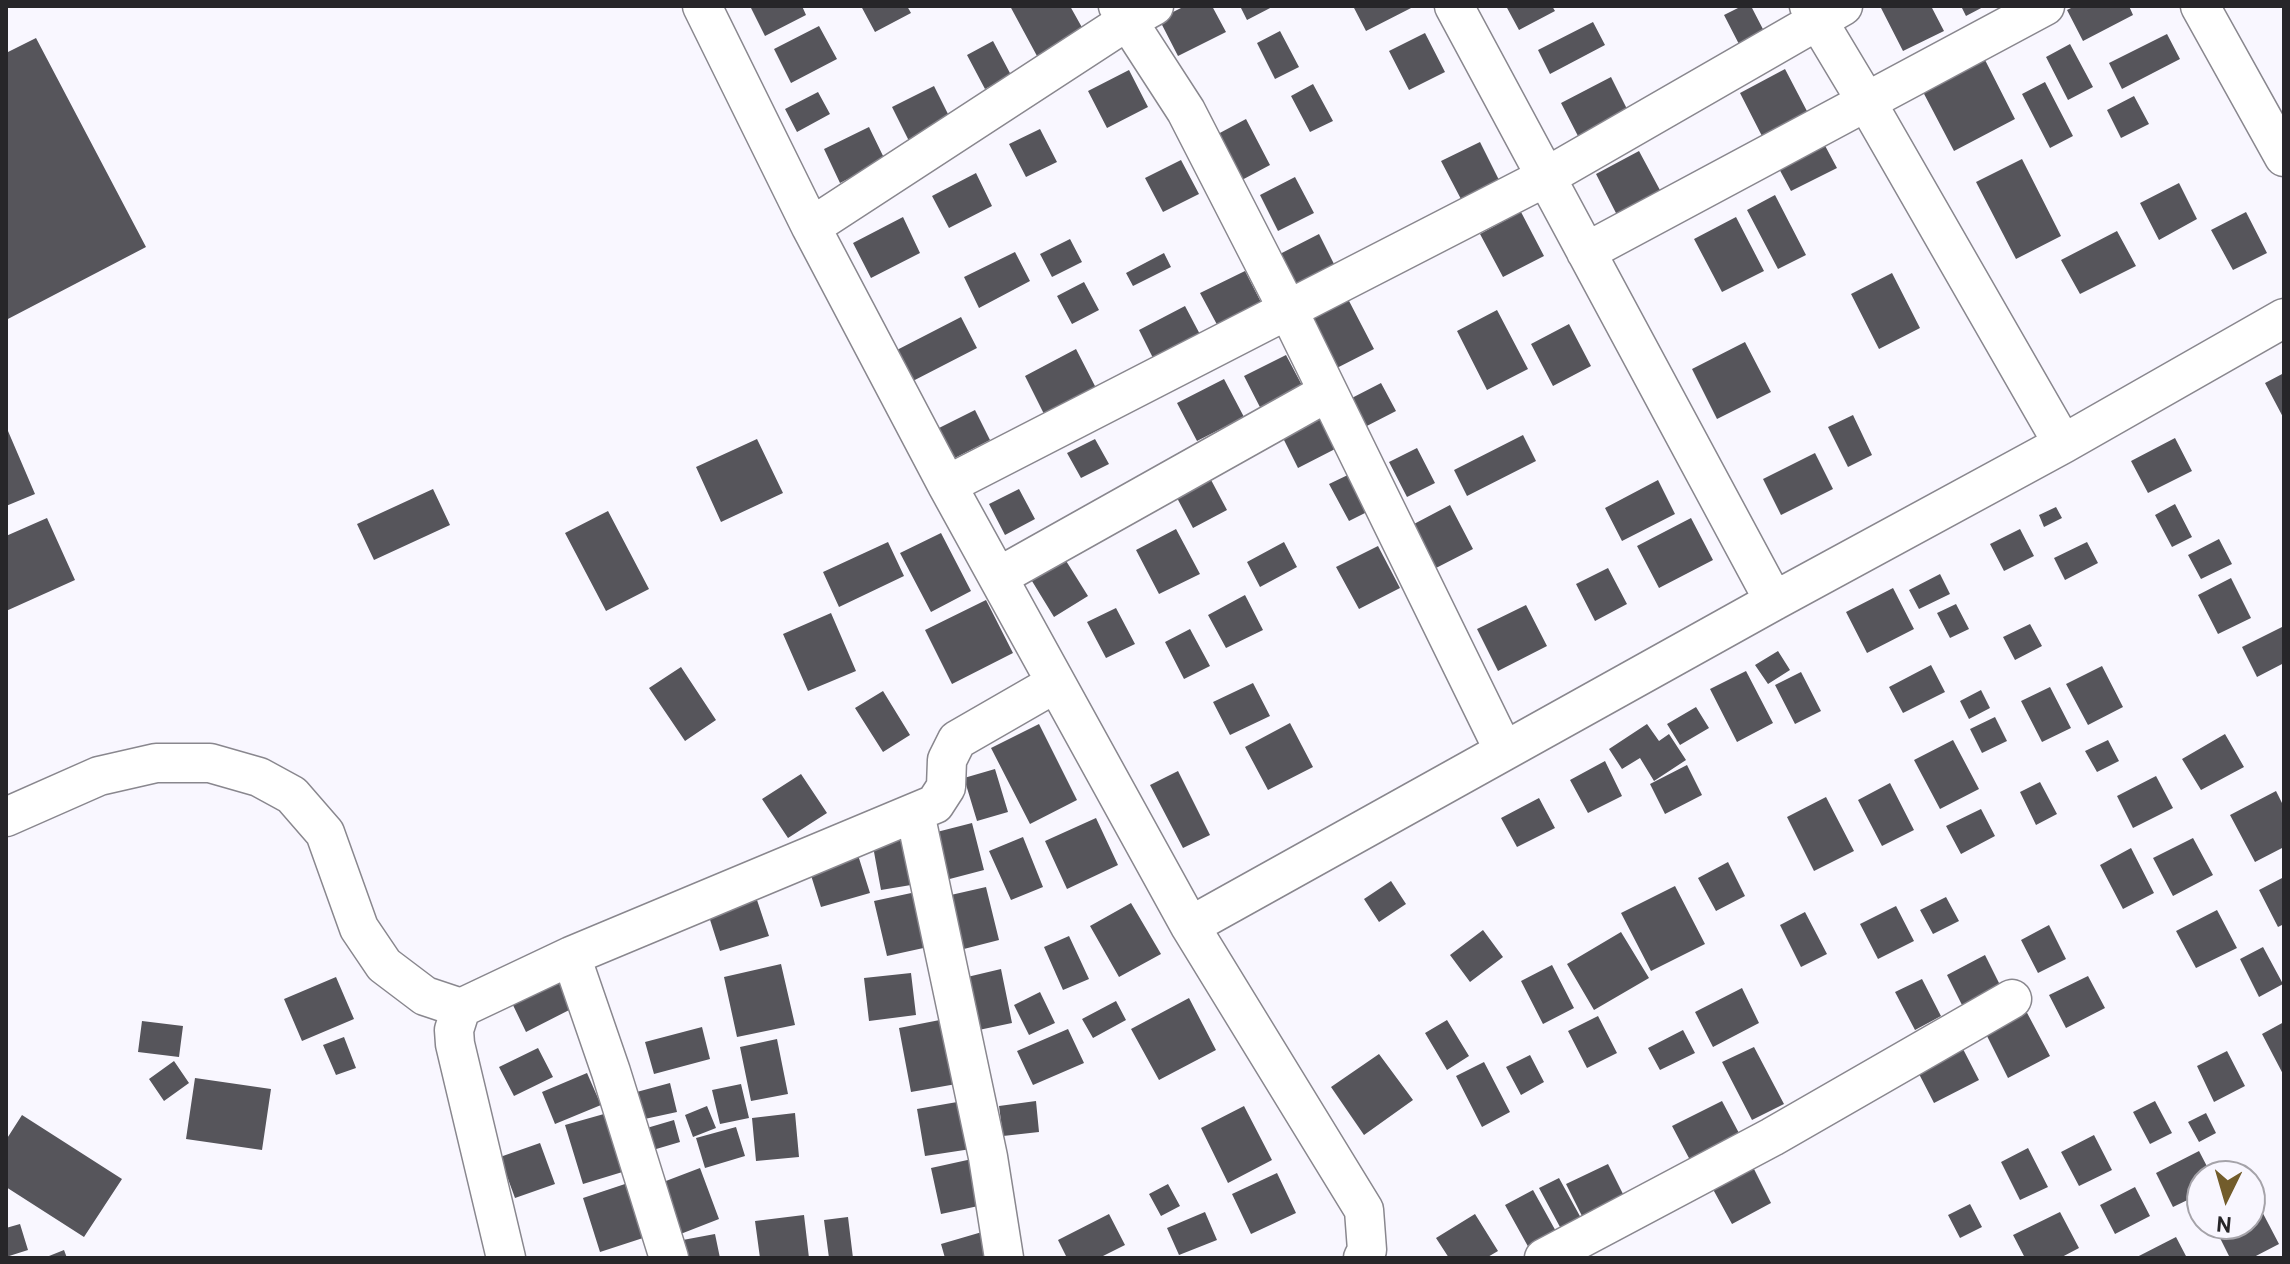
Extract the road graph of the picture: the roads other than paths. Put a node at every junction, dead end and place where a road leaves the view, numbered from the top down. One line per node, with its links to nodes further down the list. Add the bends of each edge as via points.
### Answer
1 (702, 6): 10 (street)
2 (1454, 6): 9 (street)
3 (2045, 6): 7 (street)
4 (2200, 6): 8 (street)
5 (1133, 11): 10 (street); 12 (street)
6 (1823, 11): 7 (street); 9 (street)
7 (1866, 101): 11 (street); 15 (street)
8 (2284, 157)
9 (1546, 177): 11 (street); 12 (street)
10 (811, 227): 16 (street)
11 (1586, 252): 18 (street)
12 (1288, 310): 14 (street); 16 (street)
13 (2284, 318): 15 (street)
14 (1328, 392): 17 (street); 20 (street)
15 (2063, 444): 18 (street)
16 (947, 485): 17 (street)
17 (998, 577): 19 (street)
18 (1774, 601): 20 (street)
19 (1056, 683): 21 (street, via 957,740 947,760 946,787 935,804); 23 (street)
20 (1504, 751): 23 (street)
21 (915, 813): 24 (street); 30 (street, via 988,1157)
22 (6, 817): 26 (street, via 99,776 156,763 210,763 259,777 292,795 325,833 359,928 384,965 425,996)
23 (1190, 926): 27 (street, via 1364,1210)
24 (571, 956): 26 (street); 29 (street)
25 (2012, 999): 31 (street, via 1772,1137)
26 (461, 1008): 28 (street, via 455,1044)
27 (1373, 1255)
28 (506, 1258)
29 (669, 1258)
30 (1004, 1258)
31 (1544, 1258)

